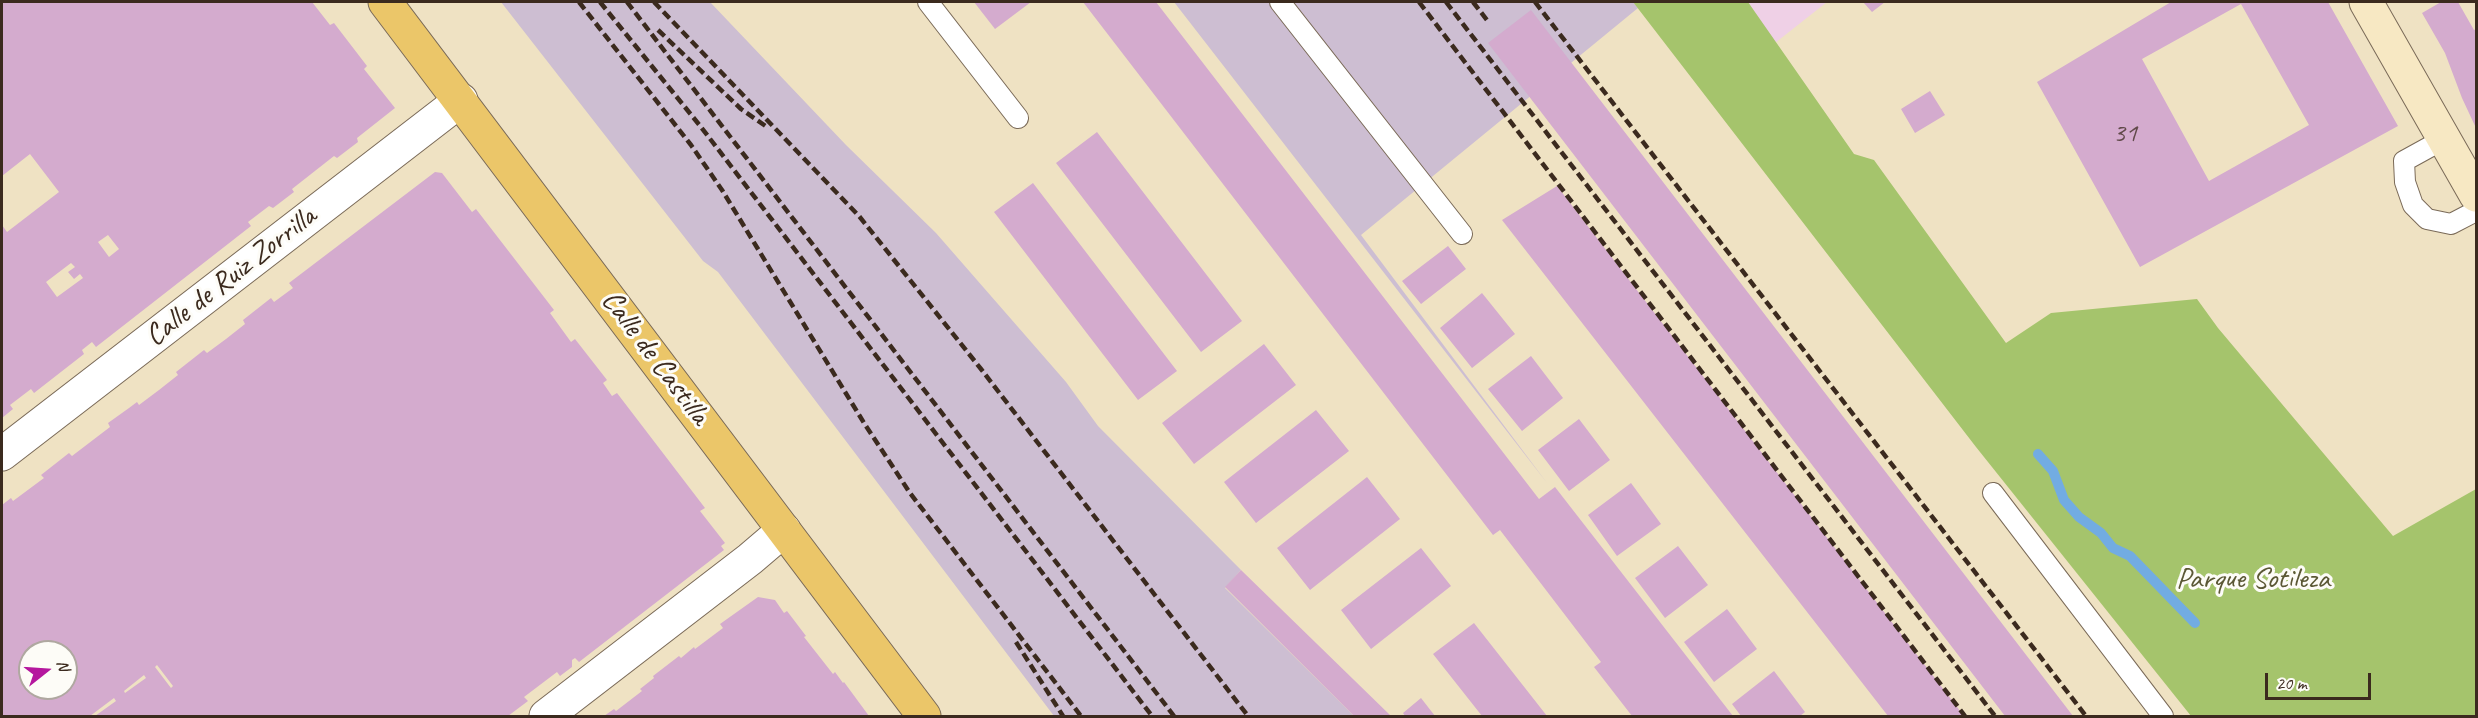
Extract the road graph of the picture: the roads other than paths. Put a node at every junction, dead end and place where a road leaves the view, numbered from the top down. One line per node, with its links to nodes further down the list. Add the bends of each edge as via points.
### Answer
1 (385, 2): 5 (main road, Calle de Castilla)
2 (928, 2): 6 (lane)
3 (1280, 2): 10 (lane)
4 (2366, 2): 7 (street)
5 (461, 100): 11 (street, Calle de Ruiz Zorrilla); 13 (main road, Calle de Castilla)
6 (1018, 118)
7 (2444, 139): 8 (street); 9 (lane, via 2404,161 2405,182 2413,205 2427,219 2451,224)
8 (2476, 195)
9 (2476, 211)
10 (1462, 234)
11 (2, 454)
12 (1993, 493): 16 (lane)
13 (784, 530): 14 (street); 15 (main road, Calle de Castilla)
14 (546, 717)
15 (924, 717)
16 (2163, 717)

